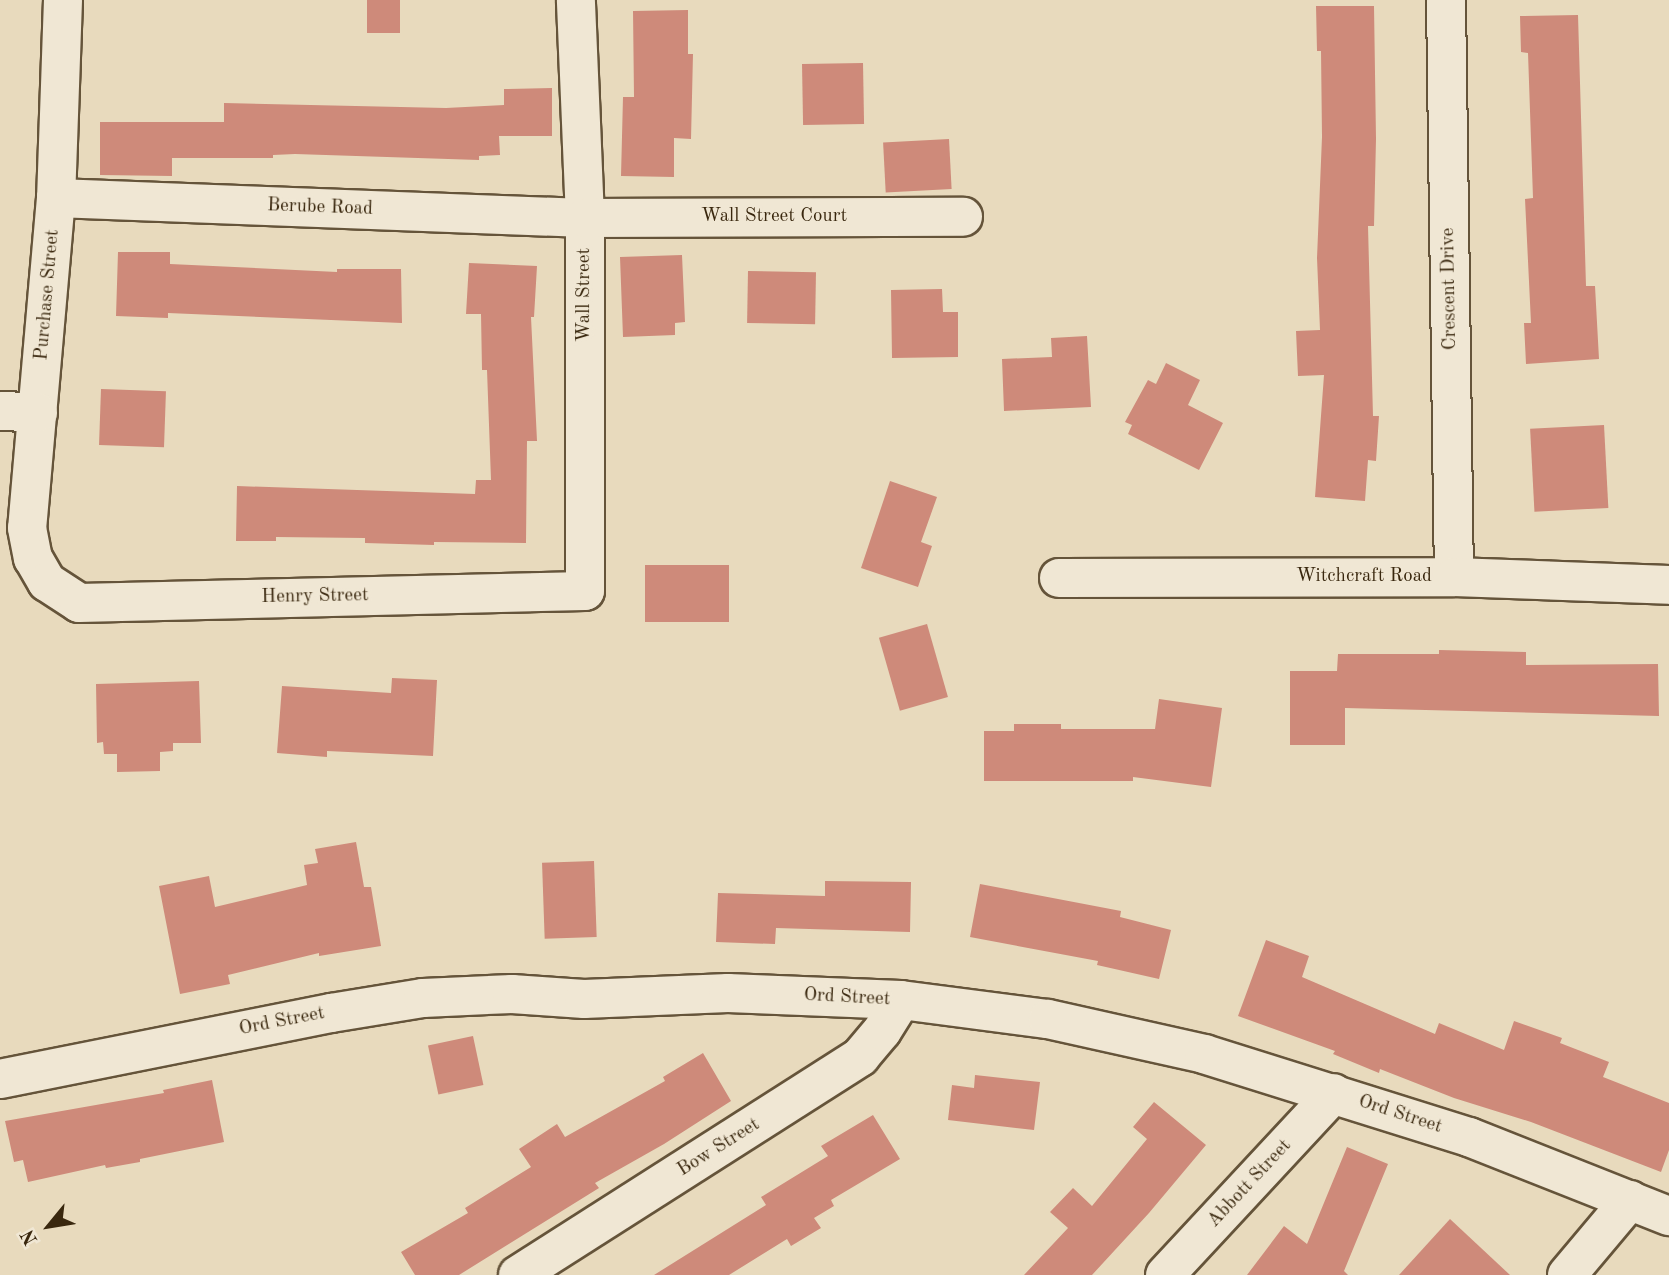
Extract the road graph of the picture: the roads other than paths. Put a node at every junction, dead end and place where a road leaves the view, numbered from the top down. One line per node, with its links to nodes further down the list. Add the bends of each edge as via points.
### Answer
1 (63, 0): 4 (street, Purchase Street)
2 (576, 0): 6 (street, Wall Street)
3 (1446, 0): 9 (street, Crescent Drive)
4 (55, 198): 6 (street, Berube Road); 8 (street, Purchase Street)
5 (963, 216): 6 (street, Wall Street Court)
6 (585, 218): 13 (street, Wall Street)
7 (0, 411): 8 (street)
8 (38, 412): 11 (street, Purchase Street, via 27,528 33,558)
9 (1454, 577): 10 (street, Witchcraft Road); 12 (street, Witchcraft Road)
10 (1059, 578)
11 (49, 584): 13 (street, Henry Street, via 79,603)
12 (1669, 585)
13 (585, 591)
14 (901, 1000): 15 (street, Ord Street, via 728,993 584,999 512,994 423,998); 16 (street, Ord Street, via 1048,1019 1204,1054); 19 (street, Bow Street, via 860,1058)
15 (0, 1079)
16 (1334, 1093): 17 (street, Ord Street, via 1469,1137); 20 (street, Abbott Street)
17 (1630, 1200): 18 (street, Ord Street); 21 (street)
18 (1669, 1216)
19 (518, 1275)
20 (1166, 1275)
21 (1567, 1275)

